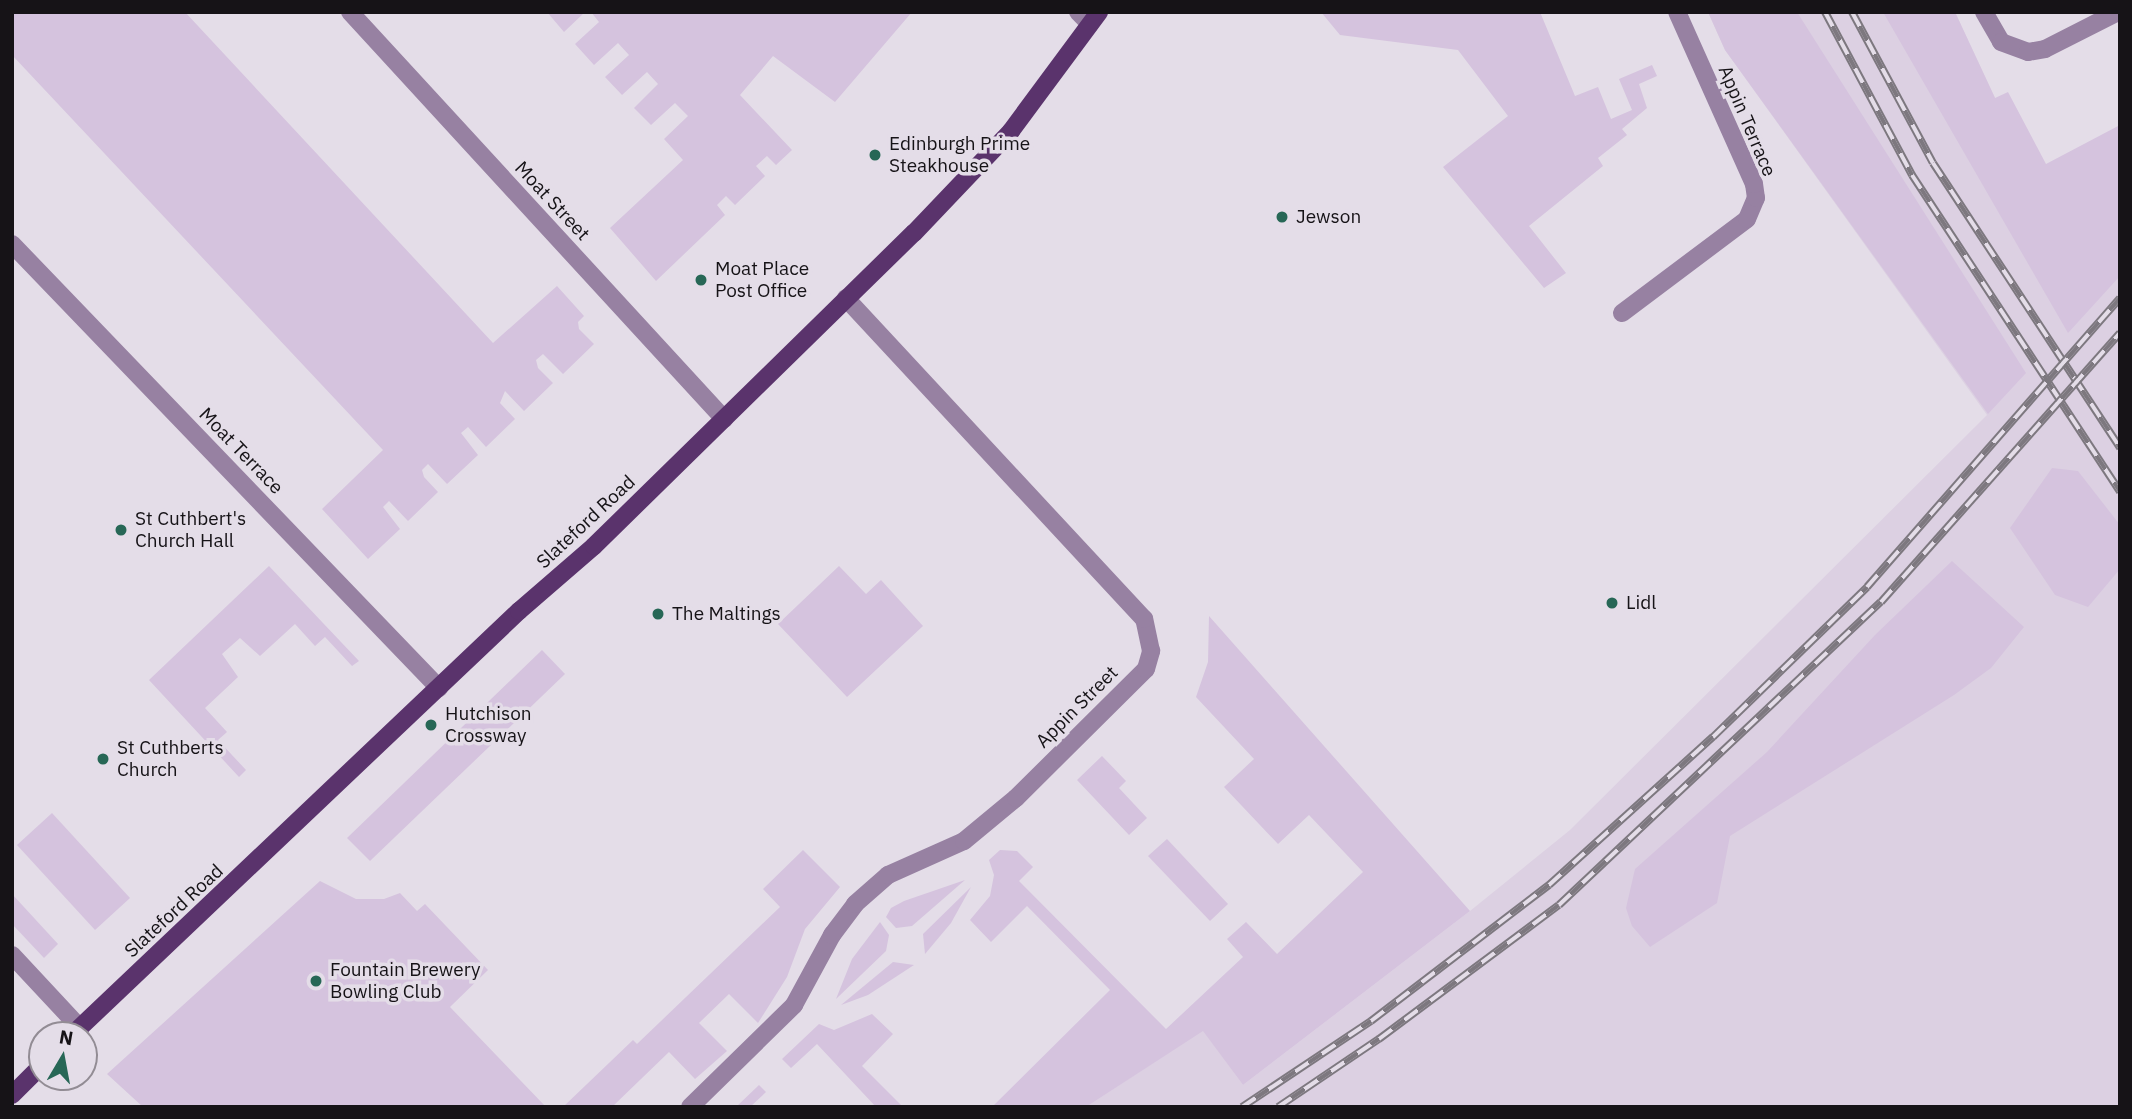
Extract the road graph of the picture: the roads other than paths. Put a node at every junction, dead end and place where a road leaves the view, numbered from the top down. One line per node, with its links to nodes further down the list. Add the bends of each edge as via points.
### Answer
1 (349, 12): 9 (street, Moat Street)
2 (1677, 12): 8 (street, Appin Terrace, via 1754,184 1756,198 1748,219)
3 (1984, 12): 4 (street, via 2001,42 2028,52 2045,49)
4 (2118, 12)
5 (1089, 16): 7 (main road, Slateford Road, via 1011,131)
6 (12, 244): 10 (street, Moat Terrace)
7 (846, 298): 9 (main road, Slateford Road); 16 (street, Appin Street, via 1144,618 1152,651 1146,669 1016,798 964,841 888,875 855,904 832,935 794,1005)
8 (1622, 313)
9 (724, 419): 10 (main road, Slateford Road)
10 (439, 688): 13 (main road, Slateford Road)
11 (12, 955): 12 (street)
12 (68, 1021)
13 (87, 1021)
14 (28, 1079): 15 (main road)
15 (12, 1095)
16 (690, 1107)

